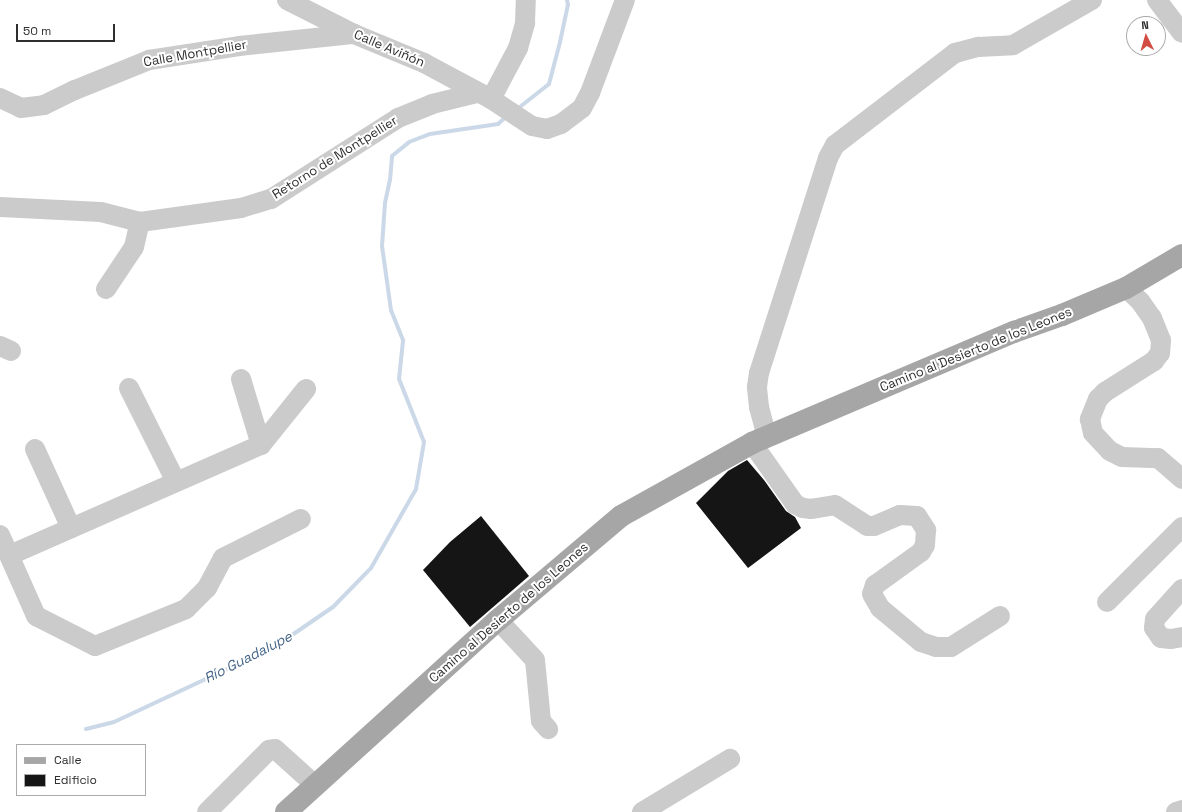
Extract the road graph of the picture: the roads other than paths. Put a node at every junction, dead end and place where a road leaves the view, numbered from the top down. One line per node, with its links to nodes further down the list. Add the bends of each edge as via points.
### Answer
1 (287, 0): 7 (street, Calle Aviñón)
2 (526, 0): 9 (street, via 525,23 518,48)
3 (625, 0): 9 (street, Calle Aviñón, via 590,94 582,108 555,128 541,129 532,126)
4 (1092, 0): 18 (street, via 1013,45 978,47 955,53 836,146 828,158 759,373)
5 (1157, 0): 6 (street)
6 (1182, 33)
7 (354, 34): 8 (street, Calle Montpellier, via 239,46 149,60 75,90 44,106 21,108); 9 (street, Calle Aviñón, via 424,63)
8 (0, 98)
9 (487, 98): 11 (street, Retorno de Montpellier, via 432,104 398,118 271,199 242,208)
10 (0, 207): 11 (street, Retorno de Montpellier, via 101,212)
11 (140, 222): 14 (street, via 134,247)
12 (1182, 255): 13 (main road, Camino al Desierto de los Leones)
13 (1126, 288): 18 (main road, Camino al Desierto de los Leones, via 1014,332); 21 (street, via 1140,301 1152,318 1161,340 1160,352 1154,361 1098,399 1090,419 1093,433 1110,451 1122,457 1158,458)
14 (106, 289)
15 (241, 379): 19 (street)
16 (129, 388): 22 (street)
17 (306, 389): 19 (street)
18 (759, 440): 30 (street, via 795,504 803,508 836,505 868,526 900,515 917,516 926,530 925,545 921,552 875,585 872,594 880,608 921,642 936,647 951,647); 31 (main road, Camino al Desierto de los Leones, via 620,516)
19 (261, 445): 22 (street)
20 (35, 448): 25 (street)
21 (1182, 480)
22 (176, 482): 25 (street)
23 (301, 519): 27 (street, via 223,558 207,588 186,609 95,646 36,616)
24 (1182, 527): 29 (street)
25 (71, 528): 27 (street)
26 (0, 535): 27 (street)
27 (10, 555)
28 (1182, 589): 32 (street, via 1156,619 1154,628 1161,638)
29 (1107, 602)
30 (1000, 616)
31 (498, 620): 33 (street, via 535,660 541,720); 35 (main road, Camino al Desierto de los Leones)
32 (1182, 637)
33 (548, 729)
34 (730, 759): 39 (street)
35 (315, 786): 37 (street, via 275,749 269,750); 38 (main road, Camino al Desierto de los Leones)
36 (1182, 810): 40 (street)
37 (206, 812)
38 (286, 812)
39 (642, 812)
40 (1176, 812)

